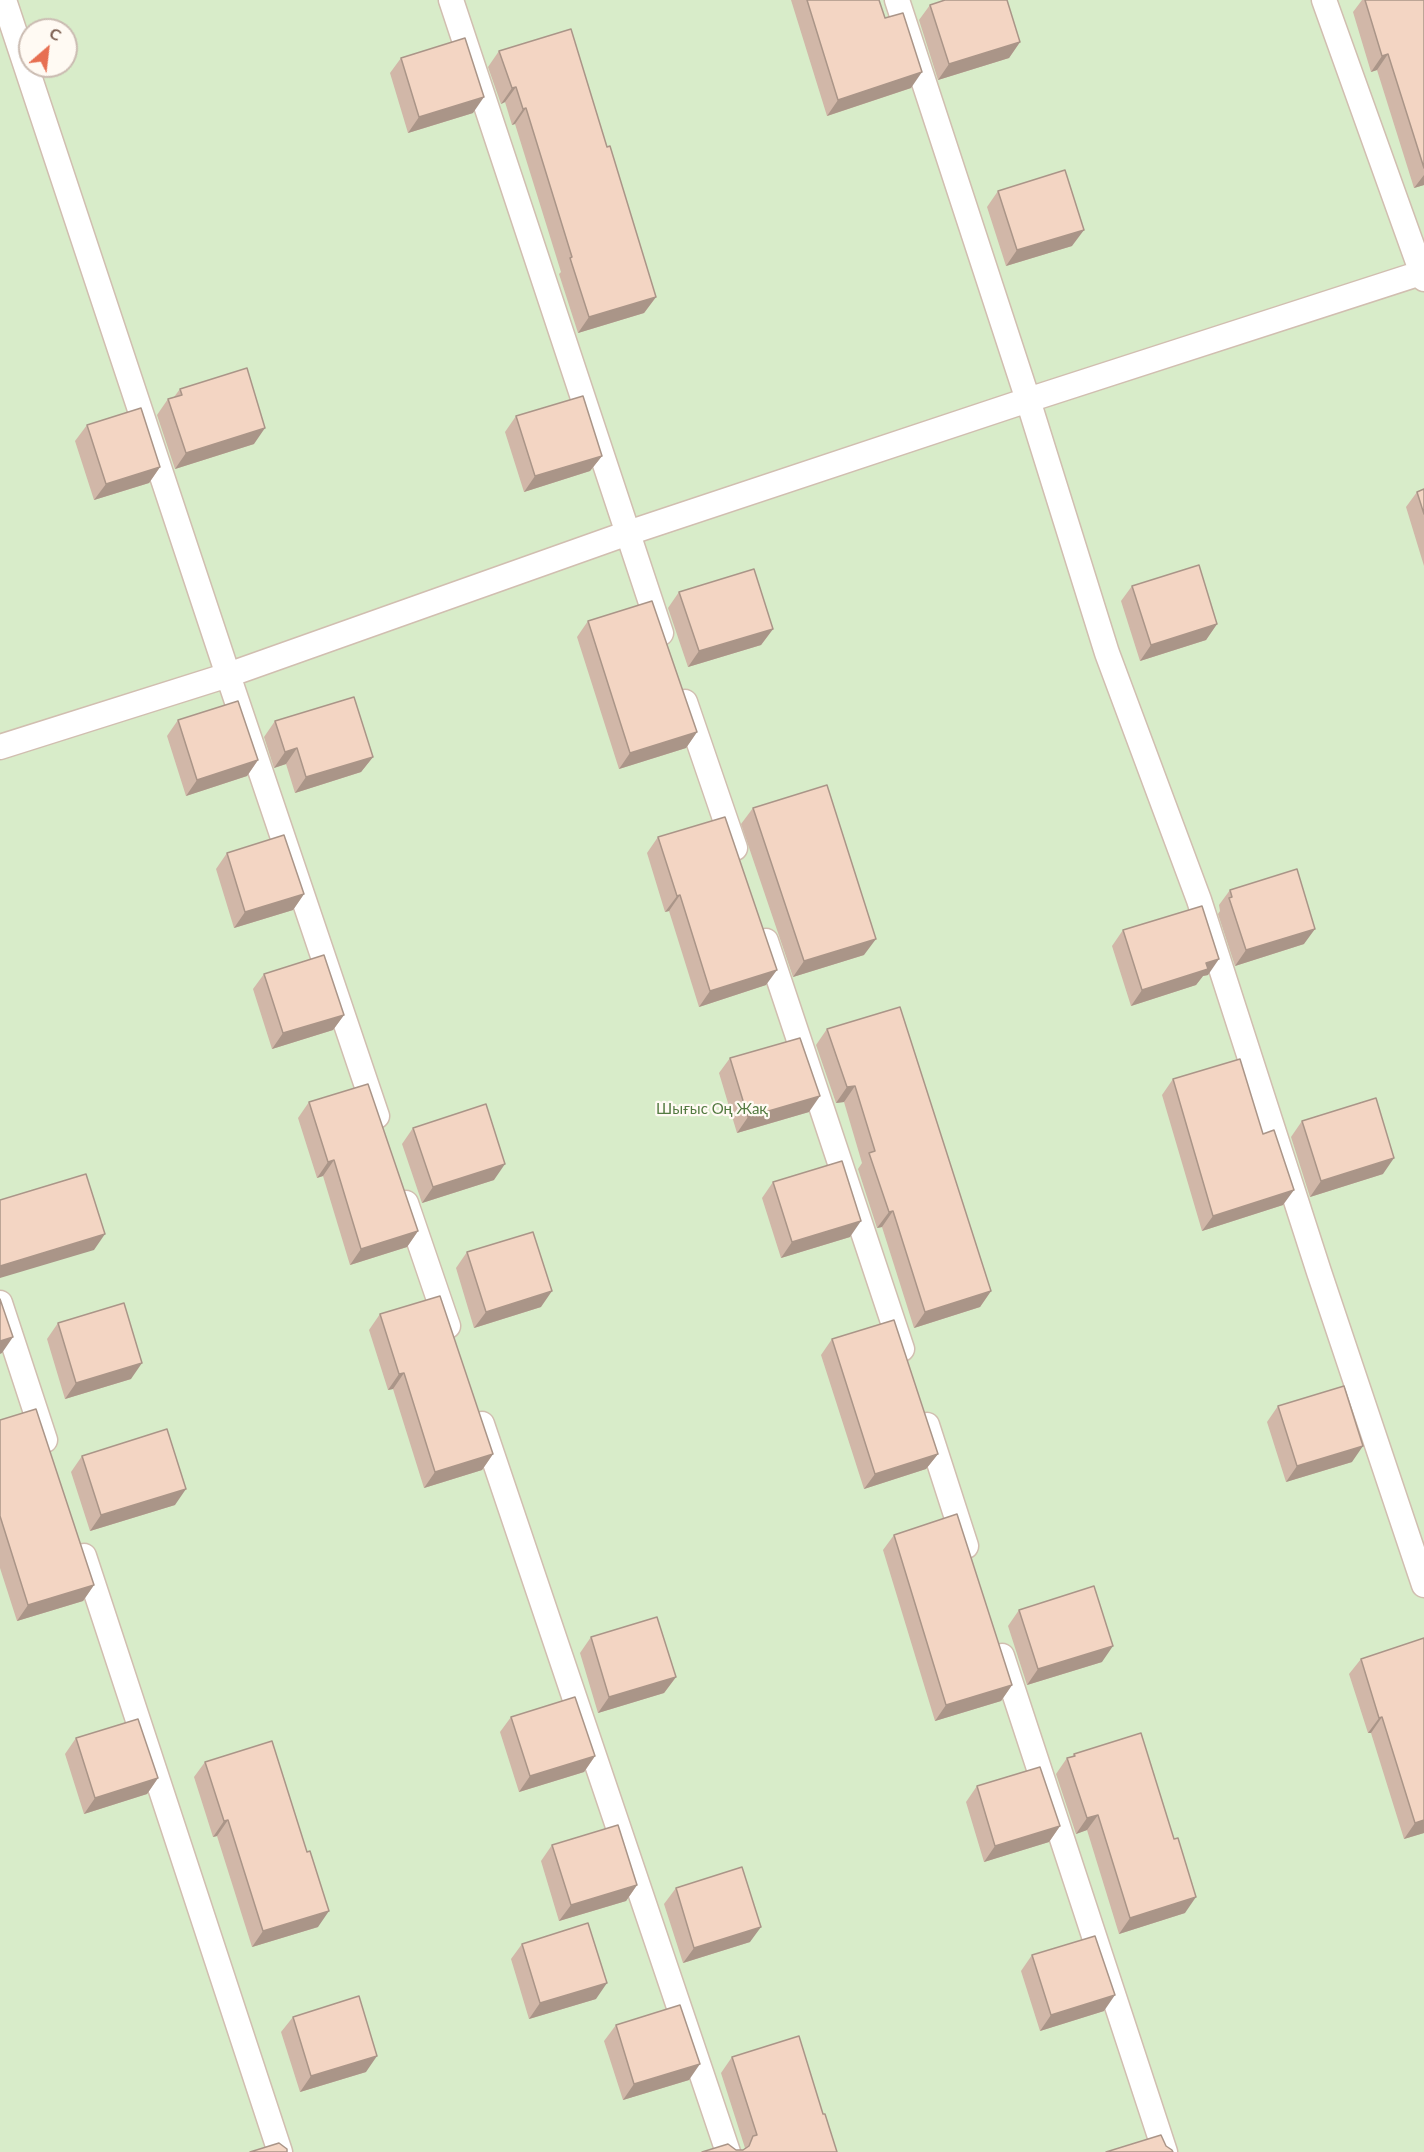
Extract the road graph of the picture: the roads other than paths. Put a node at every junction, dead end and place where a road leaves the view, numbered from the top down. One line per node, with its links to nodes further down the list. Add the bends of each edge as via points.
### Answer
1 (4, 0): 8 (lane)
2 (451, 0): 7 (lane)
3 (897, 0): 6 (lane)
4 (1324, 0): 5 (lane)
5 (1423, 275): 6 (lane)
6 (1028, 400): 7 (lane); 22 (lane, via 1107,653 1199,900)
7 (628, 533): 8 (lane); 10 (lane)
8 (228, 675): 9 (lane); 12 (lane)
9 (0, 747)
10 (742, 871)
11 (757, 916): 16 (lane)
12 (386, 1141)
13 (401, 1187): 15 (lane)
14 (0, 1303): 19 (lane)
15 (455, 1346)
16 (908, 1367)
17 (919, 1401): 21 (lane)
18 (474, 1402): 25 (lane)
19 (52, 1461)
20 (79, 1540): 24 (lane)
21 (974, 1571)
22 (1424, 1585)
23 (996, 1639): 26 (lane)
24 (280, 2152)
25 (728, 2152)
26 (1165, 2152)

